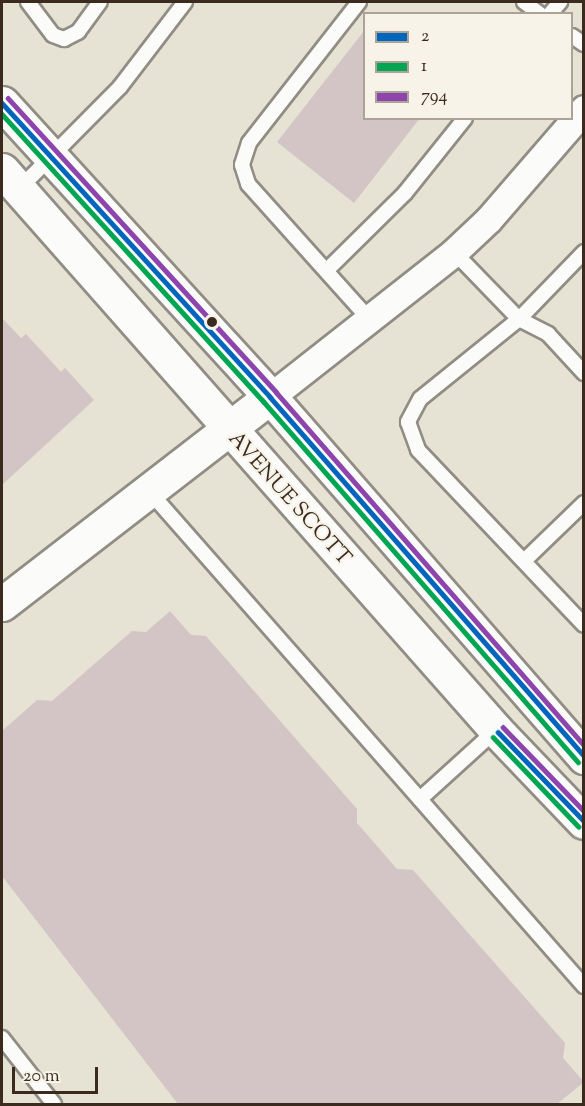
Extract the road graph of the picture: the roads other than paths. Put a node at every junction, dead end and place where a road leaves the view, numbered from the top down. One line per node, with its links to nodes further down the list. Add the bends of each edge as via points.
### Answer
1 (28, 2): 2 (lane, via 53,35 64,39 78,32)
2 (100, 2)
3 (185, 2): 10 (lane, via 120,87)
4 (359, 2): 14 (lane, via 249,143 242,165 248,184 308,254)
5 (524, 2): 6 (lane)
6 (537, 12)
7 (2, 103): 10 (main road)
8 (584, 109): 12 (street, via 488,220)
9 (463, 120): 14 (lane, via 405,193)
10 (54, 156): 11 (lane); 18 (main road)
11 (11, 179): 19 (main road, AVENUE SCOTT)
12 (454, 252): 15 (lane); 16 (street)
13 (584, 252): 15 (lane)
14 (327, 270): 16 (lane)
15 (519, 319): 17 (lane, via 548,334); 22 (lane, via 420,399 408,422 418,450)
16 (370, 320): 18 (street)
17 (584, 373)
18 (270, 397): 19 (main road); 26 (main road)
19 (228, 430): 20 (main road); 25 (main road, AVENUE SCOTT)
20 (149, 491): 23 (main road); 27 (lane)
21 (584, 503): 22 (lane)
22 (525, 560): 24 (lane)
23 (2, 604)
24 (584, 625)
25 (496, 730): 27 (lane); 28 (main road, AVENUE SCOTT)
26 (584, 757)
27 (420, 799): 29 (lane)
28 (584, 822)
29 (584, 986)
30 (2, 1038): 31 (lane)
31 (54, 1104)

